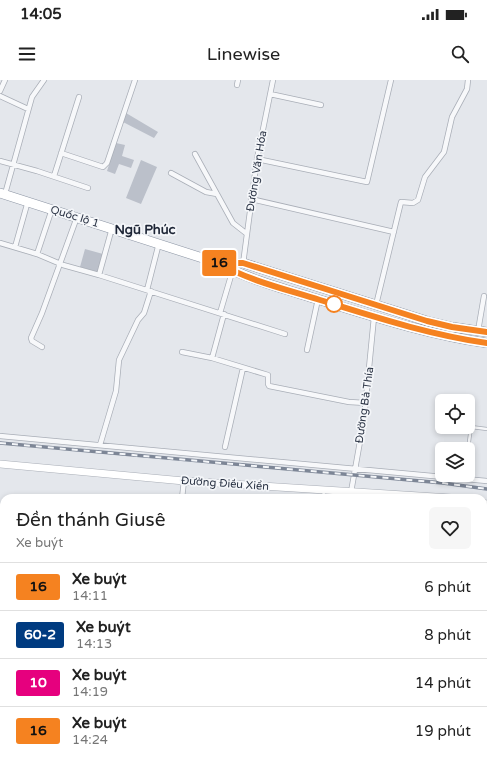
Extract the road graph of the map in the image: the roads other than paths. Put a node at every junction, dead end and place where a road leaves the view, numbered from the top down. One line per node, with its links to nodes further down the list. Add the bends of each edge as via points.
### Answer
1 (44, 80): 12 (street, via 32,97)
2 (135, 80): 13 (street, via 107,163 103,167)
3 (273, 80): 8 (street, Đường Văn Hóa)
4 (391, 80): 15 (street, via 367,182)
5 (468, 80): 28 (street, via 467,89 452,117 441,157 425,176 418,200 412,203 401,202)
6 (3, 82): 7 (street)
7 (0, 90)
8 (270, 94): 11 (street); 15 (street, Đường Văn Hóa)
9 (0, 96): 12 (street)
10 (79, 97): 13 (street)
11 (321, 105)
12 (28, 109): 17 (street)
13 (61, 153): 19 (street)
14 (195, 154): 22 (street)
15 (257, 159): 23 (street, Đường Văn Hóa)
16 (0, 161): 17 (street)
17 (13, 164): 19 (street); 21 (street)
18 (171, 173): 22 (street, via 206,192)
19 (54, 176): 20 (street)
20 (88, 188)
21 (3, 193): 24 (highway, Quốc lộ 1)
22 (217, 194): 29 (street, via 233,223)
23 (251, 200): 28 (street); 29 (street, Đường Văn Hóa)
24 (28, 201): 25 (highway, Quốc lộ 1); 32 (street)
25 (52, 209): 26 (highway, Quốc lộ 1); 33 (street)
26 (77, 217): 27 (highway, Quốc lộ 1); 34 (street)
27 (112, 228): 31 (highway, Quốc lộ 1); 36 (street)
28 (394, 232): 40 (street)
29 (247, 234): 35 (street, Đường Văn Hóa)
30 (0, 243): 32 (street)
31 (159, 243): 35 (highway, Quốc lộ 1); 37 (street)
32 (15, 247): 33 (street)
33 (37, 254): 34 (street)
34 (60, 263): 36 (street); 46 (street, via 31,338)
35 (238, 268): 39 (highway, Quốc lộ 1); 40 (highway, Quốc lộ 1); 41 (street, Đường Văn Hóa)
36 (99, 275): 37 (street)
37 (149, 291): 41 (street); 55 (street, via 144,313 138,320 119,360 116,391)
38 (484, 296): 43 (street)
39 (318, 299): 42 (highway, Quốc lộ 1); 47 (street)
40 (376, 305): 42 (highway); 43 (highway, Quốc lộ 1, via 427,321)
41 (222, 314): 44 (street); 49 (street, Đường Văn Hóa)
42 (374, 317): 45 (highway, Quốc lộ 1, via 431,333); 51 (street, Đường Bà Thía)
43 (483, 331)
44 (285, 334)
45 (487, 343)
46 (42, 347)
47 (307, 350)
48 (182, 352): 49 (street)
49 (212, 358): 50 (street)
50 (242, 368): 51 (street, via 268,376 269,386); 56 (street)
51 (366, 403): 58 (street, Đường Bà Thía)
52 (487, 429): 54 (lane, via 471,427)
53 (0, 436): 55 (street)
54 (469, 442)
55 (100, 445): 58 (street)
56 (225, 447)
57 (0, 464): 61 (street, Đường Điều Xiển)
58 (355, 468): 59 (street); 66 (street, Đường Bà Thía)
59 (435, 474)
60 (475, 478): 62 (street)
61 (184, 480): 63 (street, Đường Điều Xiển); 64 (street)
62 (487, 481)
63 (324, 490): 65 (lane); 66 (street, Đường Điều Xiển)
64 (182, 494)
65 (324, 494)
66 (346, 494)

